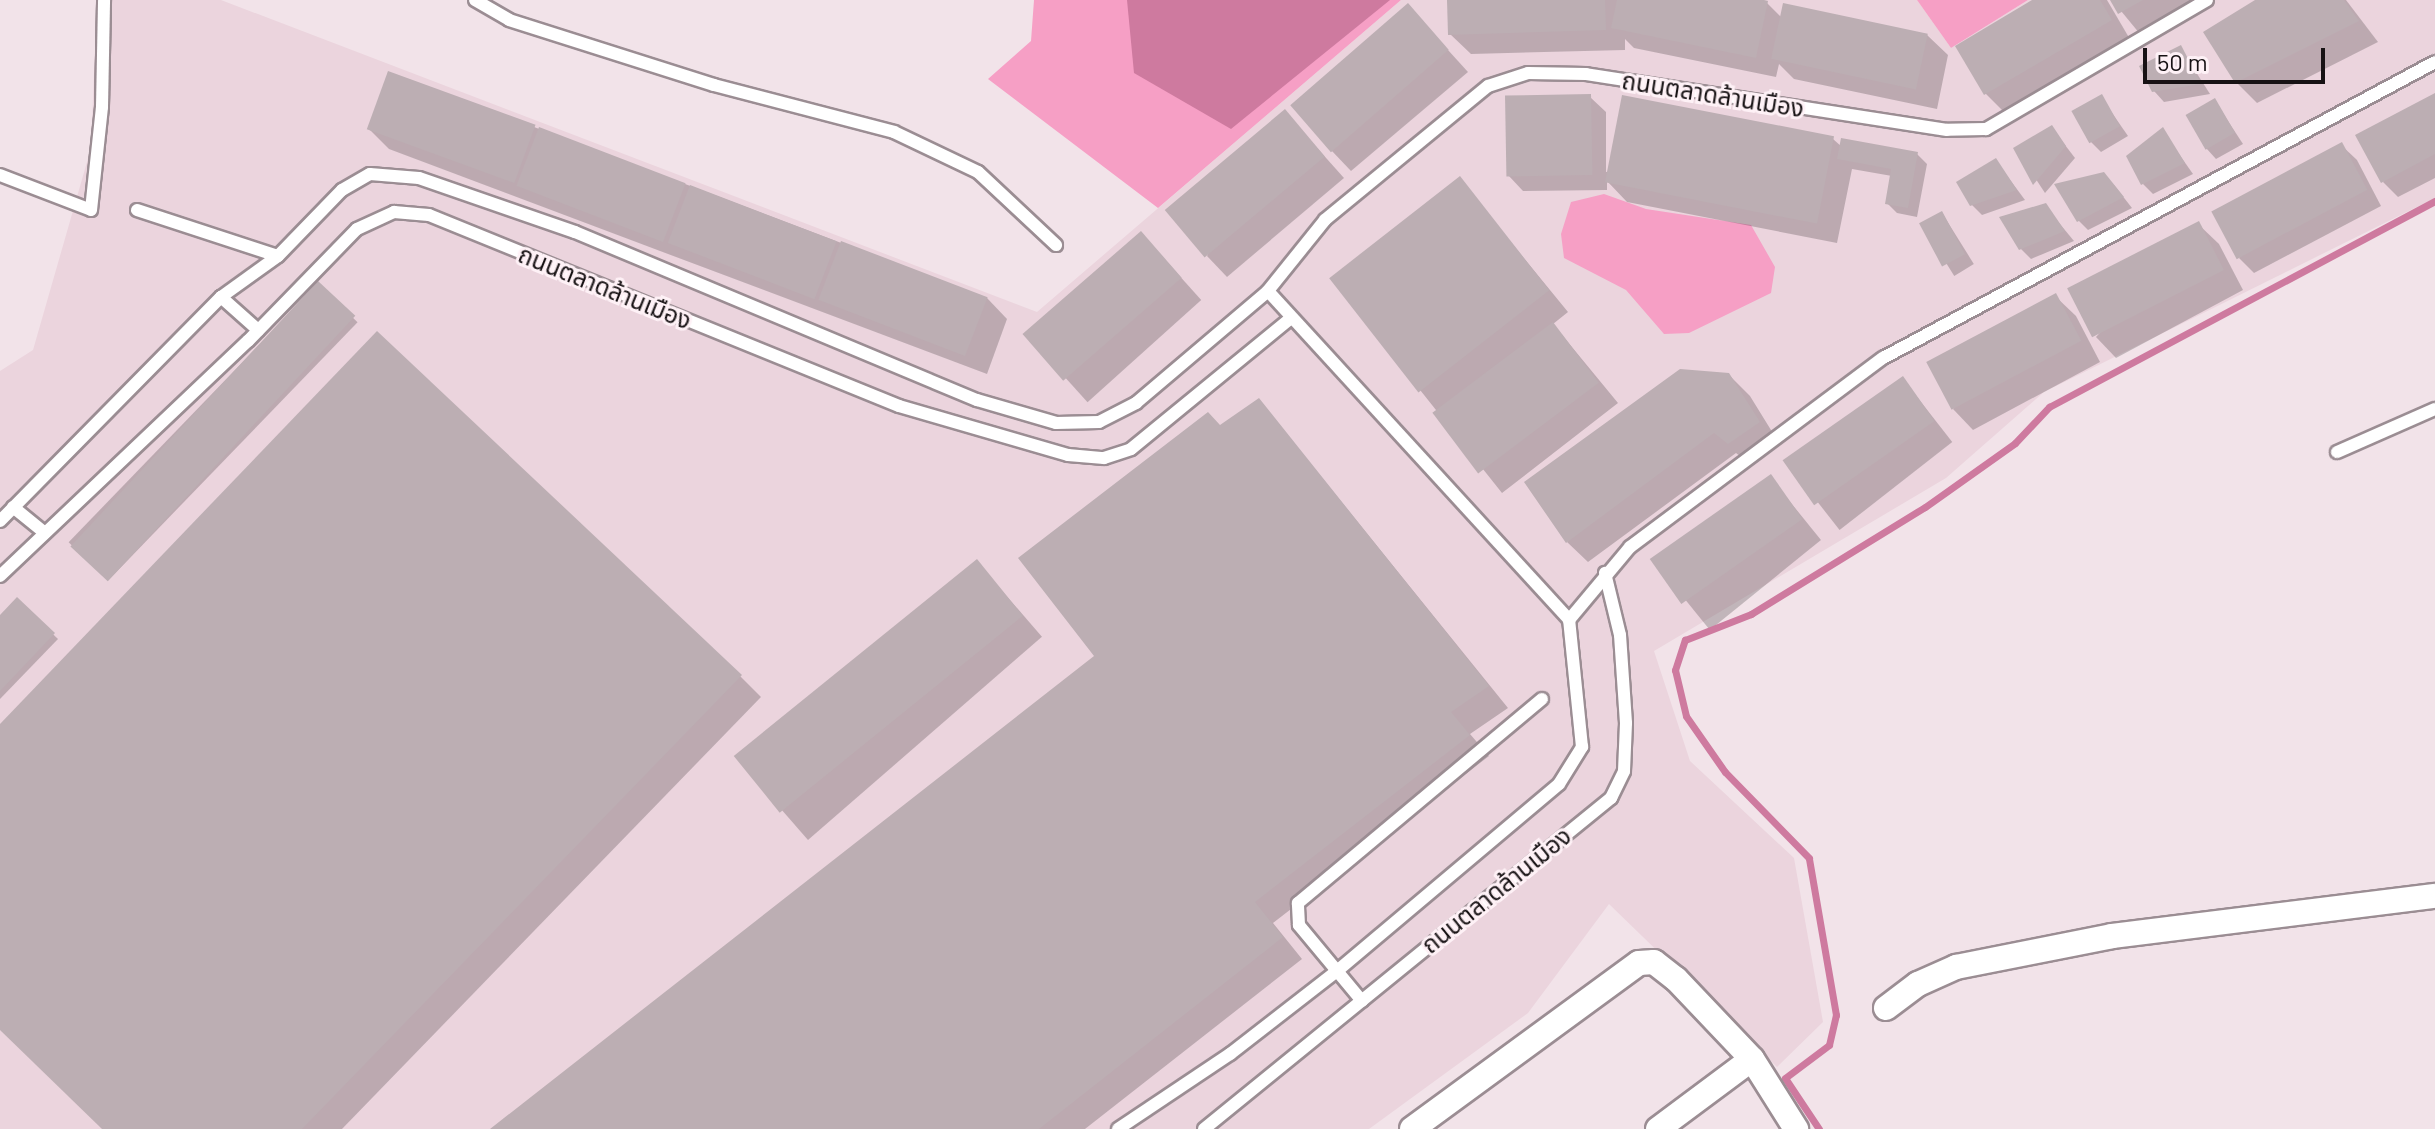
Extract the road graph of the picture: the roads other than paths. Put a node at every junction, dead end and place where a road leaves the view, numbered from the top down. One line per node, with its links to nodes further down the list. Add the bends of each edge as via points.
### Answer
1 (104, 0): 5 (lane, via 102,107 91,210)
2 (475, 0): 7 (lane, via 509,20 714,85 894,132 978,172)
3 (2207, 0): 9 (lane, ถนนตลาดล้านเมือง, via 1986,129 1947,130 1586,74 1514,77 1488,86 1325,220)
4 (2435, 62): 18 (lane, via 1883,358 1630,547)
5 (0, 175)
6 (137, 210): 8 (lane)
7 (1056, 245)
8 (278, 256): 9 (lane, ถนนตลาดล้านเมือง, via 351,184 370,174 419,178 575,232 977,400 1056,423 1099,422 1136,403); 10 (lane, ถนนตลาดล้านเมือง)
9 (1268, 291): 11 (lane)
10 (221, 297): 12 (lane); 15 (lane, ถนนตลาดล้านเมือง)
11 (1290, 319): 12 (lane, ถนนตลาดล้านเมือง, via 1131,449 1104,458 1068,455 899,406 429,215 394,212 374,217); 20 (lane)
12 (258, 330): 17 (lane, ถนนตลาดล้านเมือง)
13 (2435, 409): 14 (lane)
14 (2337, 452)
15 (13, 507): 16 (lane, ถนนตลาดล้านเมือง); 17 (lane)
16 (0, 521)
17 (45, 533): 19 (lane, ถนนตลาดล้านเมือง)
18 (1605, 573): 20 (lane); 24 (lane, ถนนตลาดล้านเมือง, via 1620,635 1626,723 1624,771 1611,798)
19 (0, 576)
20 (1569, 620): 23 (lane, ถนนตลาดล้านเมือง, via 1582,747 1571,766 1559,784)
21 (1542, 699): 23 (lane, via 1298,903 1299,925)
22 (2435, 896): 25 (street, via 2112,936 1956,967 1918,984)
23 (1337, 971): 24 (lane); 27 (lane, ถนนตลาดล้านเมือง, via 1230,1054)
24 (1362, 1001): 28 (lane, ถนนตลาดล้านเมือง)
25 (1886, 1008)
26 (1752, 1059): 29 (street, via 1676,979 1654,962 1639,963); 30 (street); 31 (street)
27 (1118, 1129)
28 (1204, 1129)
29 (1412, 1129)
30 (1658, 1129)
31 (1796, 1129)

